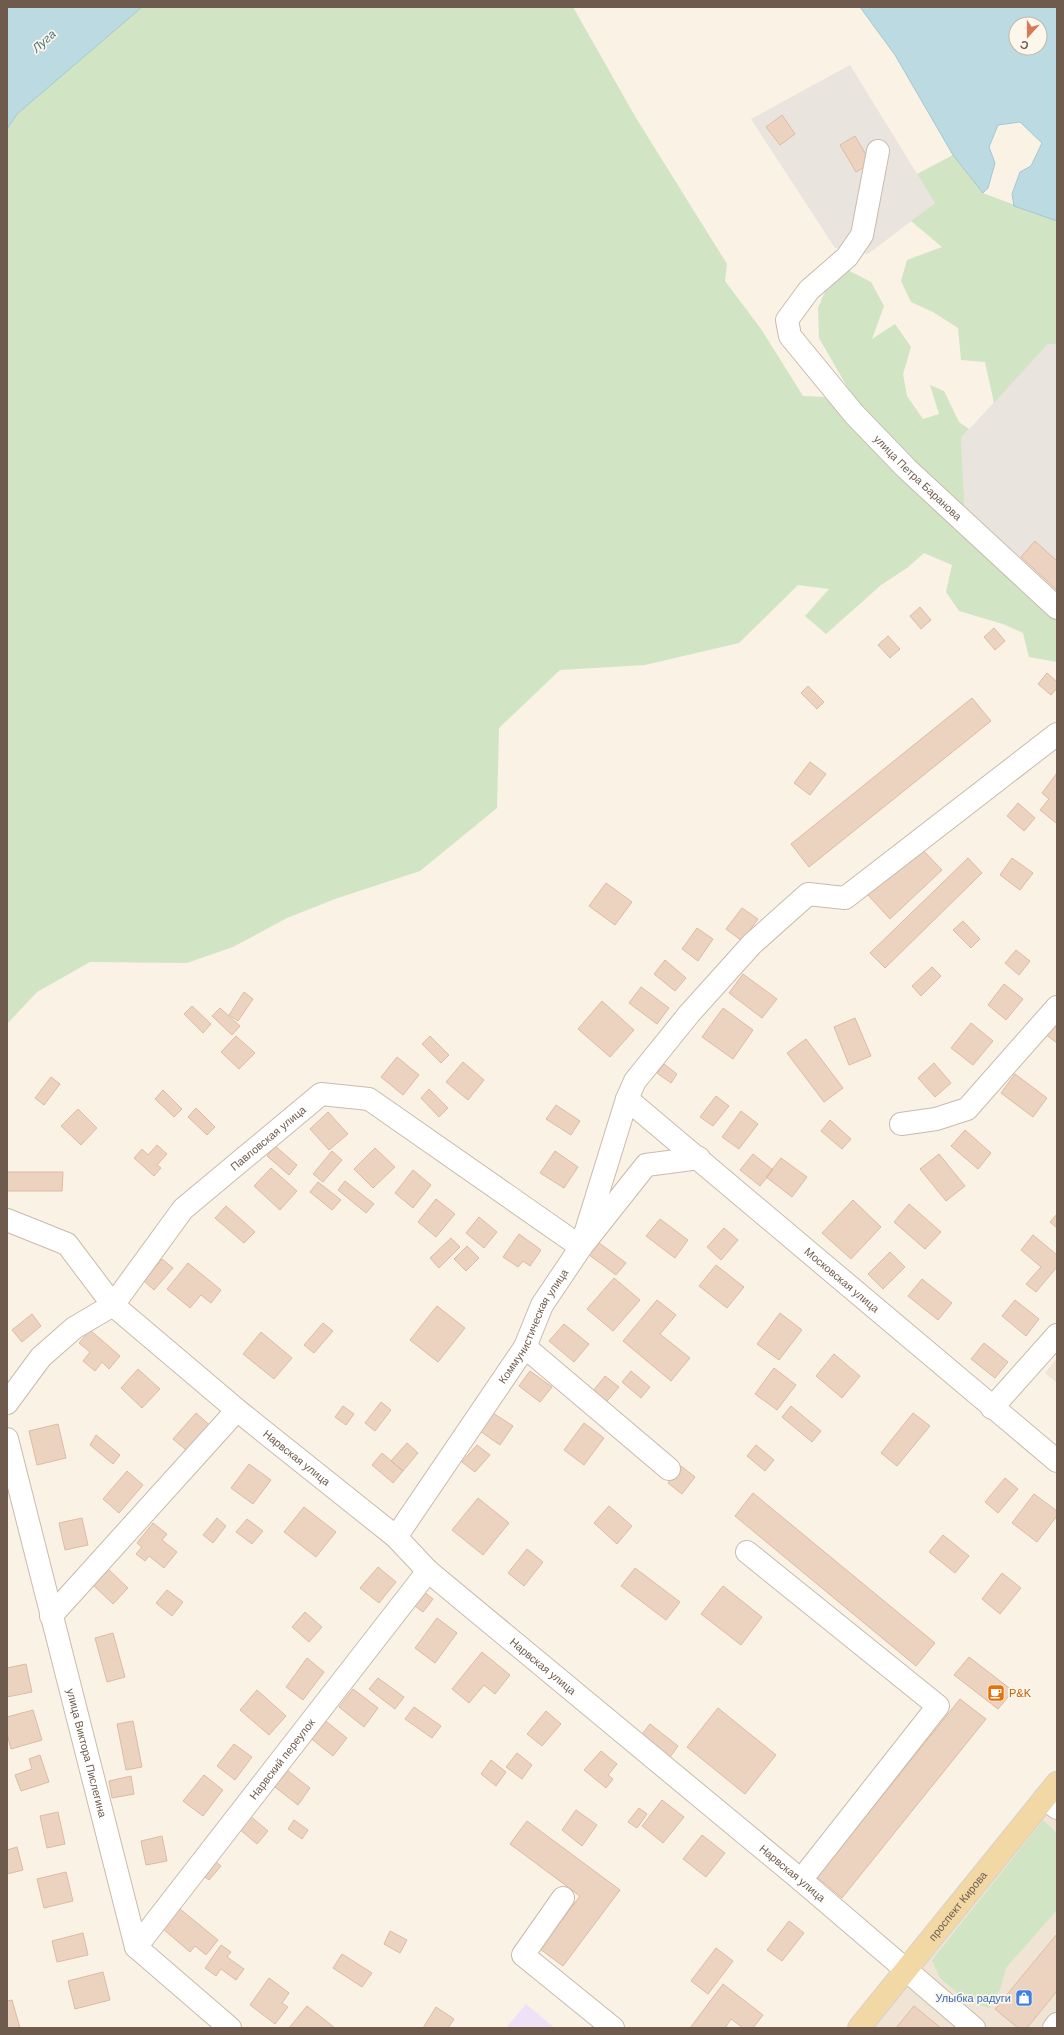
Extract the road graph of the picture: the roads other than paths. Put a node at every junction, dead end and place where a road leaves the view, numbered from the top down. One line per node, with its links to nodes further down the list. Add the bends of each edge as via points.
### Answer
1 (878, 151): 2 (street, улица Петра Баранова, via 862,235 847,257 809,290 787,320 790,336 854,414 908,469)
2 (1057, 608)
3 (1056, 735): 5 (street, via 845,898 808,894 752,944 689,1014 635,1081)
4 (1057, 1007): 6 (street, via 967,1109 936,1119)
5 (627, 1099): 7 (street, Московская улица); 9 (street)
6 (901, 1124)
7 (699, 1158): 9 (street, Коммунистическая улица, via 646,1165); 14 (street, Московская улица)
8 (7, 1220): 10 (street, Нарвская улица, via 67,1244)
9 (580, 1247): 10 (street, Павловская улица, via 369,1099 321,1094 184,1210); 12 (street, Коммунистическая улица, via 542,1305)
10 (113, 1305): 13 (street, Павловская улица, via 74,1328 41,1357); 15 (street, Нарвская улица)
11 (1056, 1338): 14 (street)
12 (525, 1347): 18 (street); 19 (street, Коммунистическая улица)
13 (7, 1403)
14 (992, 1408): 17 (street, Московская улица)
15 (237, 1410): 19 (street, Нарвская улица); 22 (street)
16 (7, 1439): 22 (street, улица Виктора Пислегина)
17 (1057, 1462)
18 (669, 1469)
19 (396, 1536): 21 (street, Нарвская улица)
20 (747, 1552): 24 (street, via 938,1706)
21 (428, 1571): 24 (street, Нарвская улица); 26 (street, Нарвский переулок)
22 (51, 1616): 26 (street, улица Виктора Пислегина)
23 (1053, 1796): 27 (main road, проспект Кирова)
24 (801, 1880): 27 (street, Нарвская улица)
25 (563, 1898): 30 (street, via 523,1955)
26 (136, 1947): 29 (street)
27 (906, 1969): 31 (main road, проспект Кирова); 32 (street, Нарвская улица)
28 (1057, 2024): 33 (street)
29 (230, 2028)
30 (613, 2028)
31 (859, 2028)
32 (974, 2028)
33 (1054, 2028)

